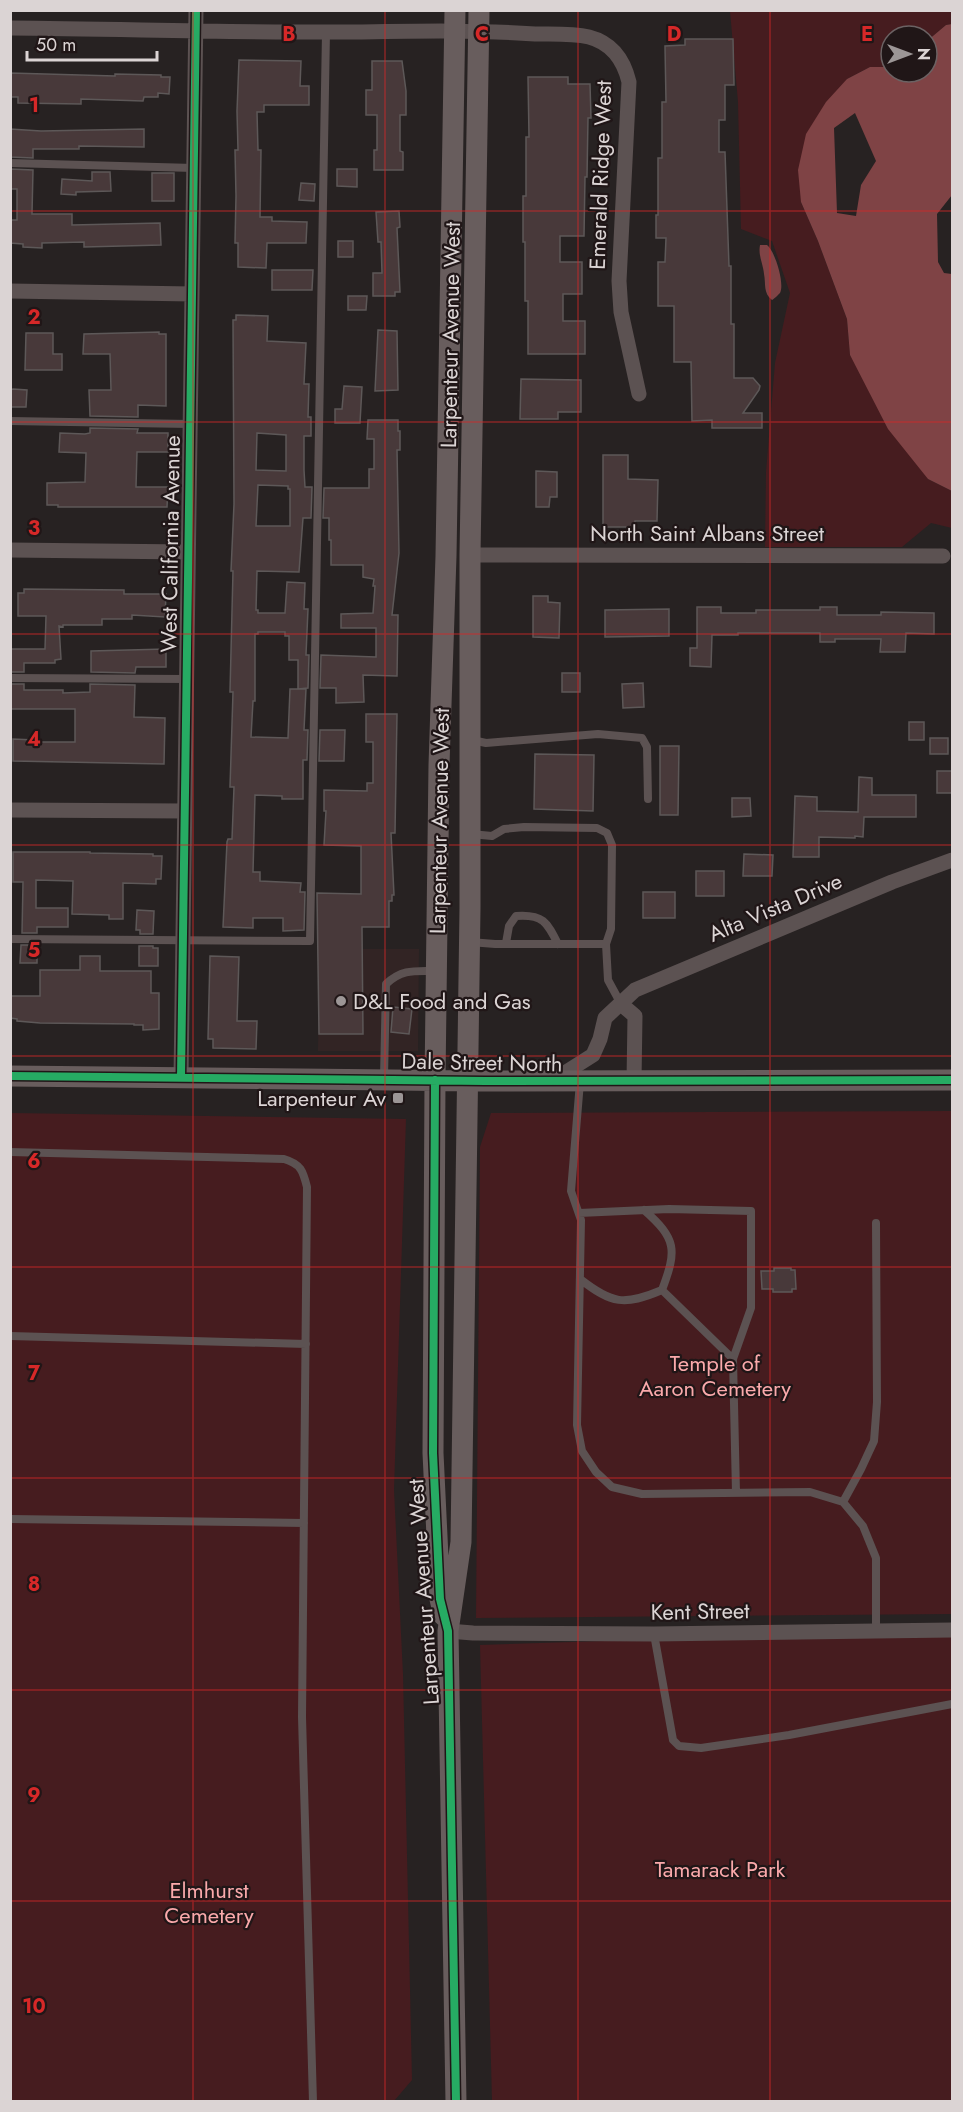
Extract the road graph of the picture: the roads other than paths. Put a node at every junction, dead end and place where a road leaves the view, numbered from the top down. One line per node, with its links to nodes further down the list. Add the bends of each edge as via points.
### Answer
1 (196, 10): 5 (street, West California Avenue)
2 (455, 21): 3 (street, Emerald Ridge West); 6 (street, Emerald Ridge West); 32 (main road, Larpenteur Avenue West)
3 (479, 21): 11 (street, Emerald Ridge West, via 590,38 612,49 626,70 630,92 618,281); 16 (main road, Larpenteur Avenue West)
4 (10, 28): 5 (street, Emerald Ridge West)
5 (196, 30): 6 (street, Emerald Ridge West); 8 (street, West California Avenue)
6 (326, 32): 27 (lane, via 310,941)
7 (10, 163): 8 (lane)
8 (194, 168): 10 (street, West California Avenue)
9 (10, 291): 10 (street)
10 (192, 294): 13 (street, West California Avenue)
11 (639, 394)
12 (10, 421): 13 (lane)
13 (190, 424): 15 (street, West California Avenue)
14 (10, 550): 15 (street)
15 (188, 552): 19 (street, West California Avenue)
16 (470, 555): 17 (street, North Saint Albans Street); 20 (main road, Larpenteur Avenue West)
17 (943, 556)
18 (10, 678): 19 (lane)
19 (186, 680): 23 (street, West California Avenue)
20 (470, 740): 21 (lane, via 486,743 598,734 642,738 647,747); 24 (main road, Larpenteur Avenue West)
21 (648, 799)
22 (10, 810): 23 (street)
23 (184, 811): 27 (street, West California Avenue)
24 (470, 833): 28 (main road, Larpenteur Avenue West); 31 (lane, via 492,836 504,829 524,827 597,828 607,833 612,845 611,929)
25 (952, 860): 33 (street, Alta Vista Drive, via 634,990)
26 (10, 939): 27 (lane)
27 (184, 941): 35 (street, West California Avenue)
28 (470, 942): 29 (lane); 39 (main road, Larpenteur Avenue West)
29 (506, 943): 30 (lane); 30 (lane, via 508,926 516,916 529,915 548,925)
30 (558, 944): 31 (lane)
31 (606, 944): 33 (lane, via 608,980)
32 (436, 970): 36 (lane, via 407,971 386,984); 37 (main road, Larpenteur Avenue West)
33 (621, 1004): 40 (street, Alta Vista Drive, via 605,1018 593,1055); 42 (street, via 635,1016)
34 (10, 1076): 35 (main road, Dale Street North)
35 (181, 1077): 36 (main road, Dale Street North)
36 (384, 1079): 37 (main road, Dale Street North)
37 (435, 1080): 39 (main road, Dale Street North); 57 (main road, Larpenteur Avenue West, via 433,1453 440,1599)
38 (952, 1080): 42 (main road, Dale Street North)
39 (467, 1081): 40 (main road, Dale Street North); 57 (main road, Larpenteur Avenue West, via 460,1542)
40 (551, 1081): 41 (main road, Dale Street North)
41 (580, 1081): 42 (main road, Dale Street North); 45 (lane, via 571,1191)
42 (634, 1081)
43 (10, 1152): 50 (lane, via 295,1162 307,1187)
44 (644, 1210): 45 (lane); 48 (lane, via 661,1224 673,1248 671,1268); 51 (lane, via 752,1211 751,1308)
45 (579, 1213): 47 (lane)
46 (876, 1223): 53 (lane, via 874,1441)
47 (580, 1279): 48 (lane, via 602,1296 625,1302); 52 (lane, via 577,1425 582,1452 596,1472 612,1487 642,1494)
48 (662, 1290): 51 (lane)
49 (10, 1336): 50 (lane)
50 (306, 1344): 55 (lane)
51 (733, 1359): 52 (lane)
52 (736, 1493): 53 (lane, via 810,1492)
53 (843, 1502): 58 (lane, via 863,1526 876,1558)
54 (10, 1519): 55 (lane)
55 (304, 1523): 61 (lane, via 302,1717)
56 (952, 1630): 58 (street, Kent Street)
57 (448, 1631): 59 (street, Kent Street); 62 (main road, Larpenteur Avenue West)
58 (876, 1631): 59 (street, Kent Street)
59 (654, 1634): 60 (lane, via 673,1740 679,1746 701,1748 789,1735)
60 (952, 1704)
61 (313, 2102)
62 (456, 2102)

